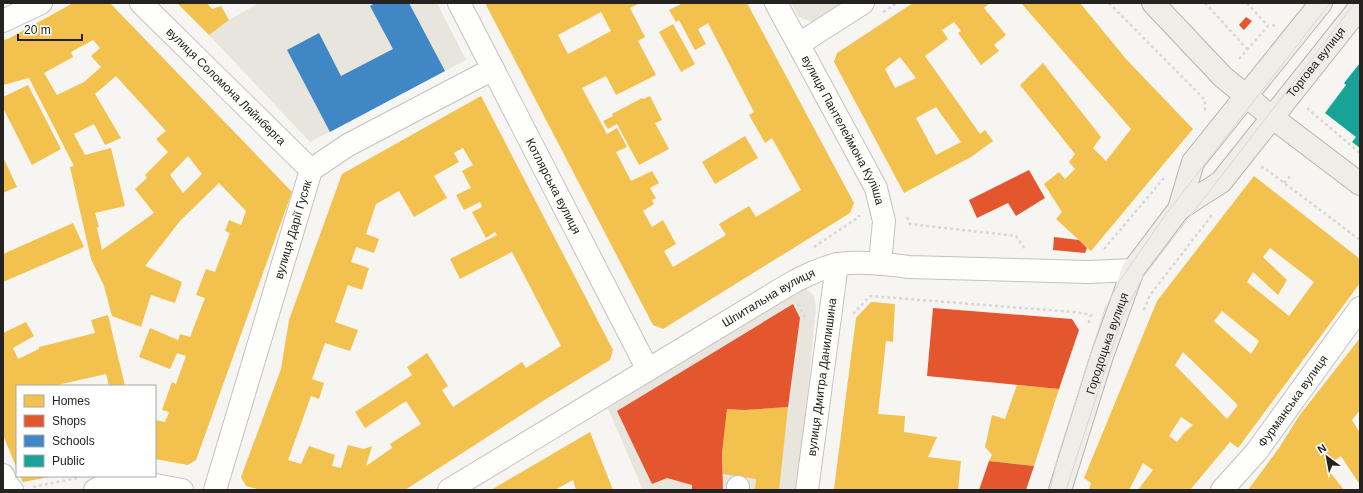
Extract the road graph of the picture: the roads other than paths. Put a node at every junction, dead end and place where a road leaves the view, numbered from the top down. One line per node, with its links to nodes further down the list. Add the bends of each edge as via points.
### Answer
1 (41, 3): 9 (street)
2 (141, 3): 14 (street, вулиця Соломона Ляйнберга)
3 (459, 3): 11 (street, Котлярська вулиця)
4 (776, 3): 10 (street, вулиця Пантелеймона Куліша)
5 (862, 3): 10 (street)
6 (1153, 3): 12 (main road, via 1223,77)
7 (1322, 3): 12 (main road)
8 (1360, 7): 13 (main road, Торгова вулиця)
9 (4, 17)
10 (799, 44): 18 (street, вулиця Пантелеймона Куліша, via 876,188 884,221)
11 (493, 69): 14 (street, вулиця Дарії Гусяк, via 348,145); 21 (street, Котлярська вулиця)
12 (1246, 96): 13 (main road); 16 (main road, Городоцька вулиця, via 1193,162)
13 (1273, 118): 15 (main road); 16 (main road, Городоцька вулиця, via 1221,182)
14 (311, 170): 26 (street, вулиця Дарії Гусяк)
15 (1360, 184)
16 (1179, 209): 19 (main road, Городоцька вулиця)
17 (837, 264): 18 (street, Шпитальна вулиця); 21 (street, Шпитальна вулиця, via 788,285); 28 (street, вулиця Дмитра Данилишина)
18 (880, 264): 19 (street, Шпитальна вулиця, via 1089,272)
19 (1133, 270): 29 (main road, Городоцька вулиця, via 1102,356)
20 (1360, 308): 30 (street, Фурманська вулиця, via 1257,451)
21 (648, 370): 27 (street, Шпитальна вулиця)
22 (3, 474): 23 (street, via 6,483)
23 (22, 489)
24 (95, 490): 25 (street, via 117,479 123,479)
25 (182, 490)
26 (215, 490)
27 (449, 490)
28 (807, 490)
29 (1060, 490)
30 (1222, 490)

